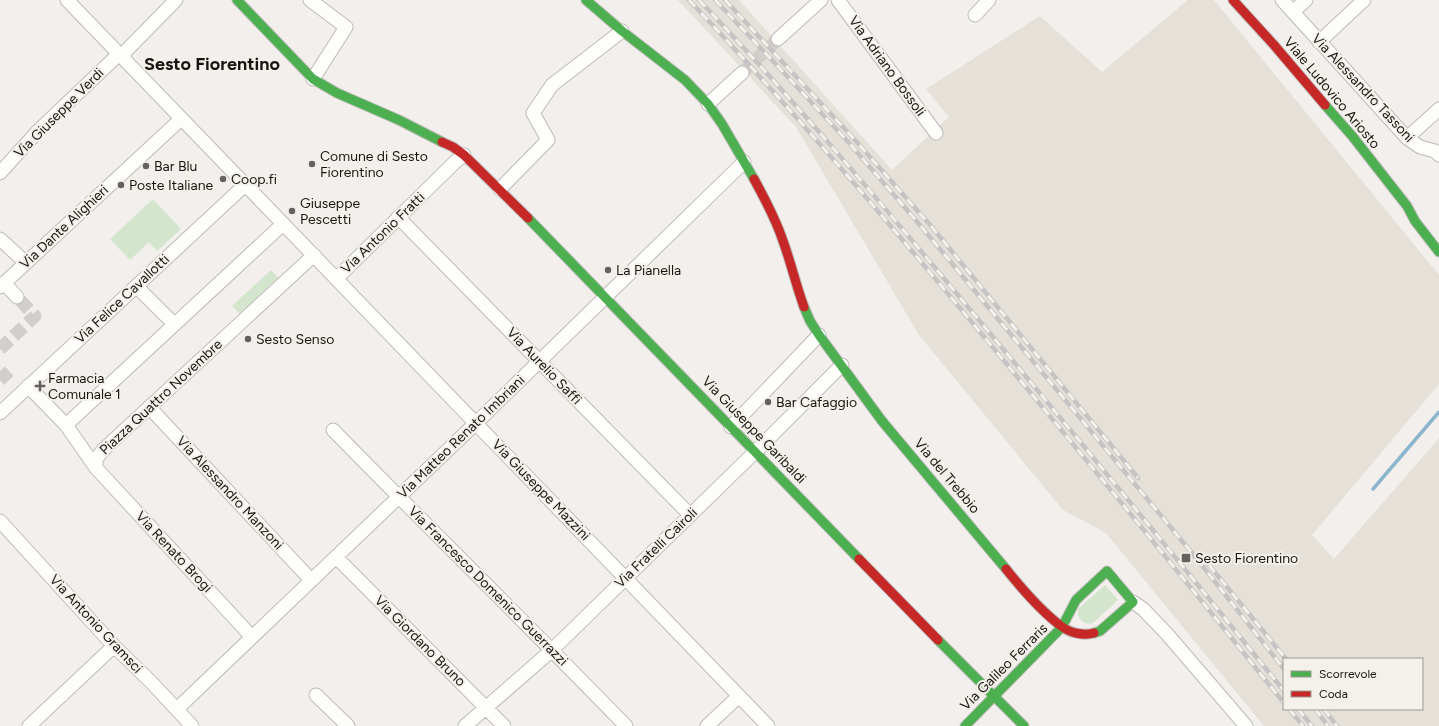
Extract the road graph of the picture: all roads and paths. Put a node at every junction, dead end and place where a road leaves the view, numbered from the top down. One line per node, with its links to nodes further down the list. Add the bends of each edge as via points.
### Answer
1 (67, 0): 18 (street, Via Giuseppe Mazzini)
2 (176, 0): 18 (street, Via Giuseppe Verdi)
3 (237, 0): 20 (street, Via Giuseppe Garibaldi)
4 (310, 0): 20 (street, via 346,27)
5 (586, 0): 15 (street, Via del Trebbio)
6 (821, 0): 16 (street)
7 (838, 0): 24 (street, Via Adriano Bossoli)
8 (989, 0): 14 (street)
9 (1233, 0): 32 (street, Viale Ludovico Ariosto, via 1353,137)
10 (1282, 0): 13 (street, Via Alessandro Tassoni)
11 (1306, 0): 13 (street)
12 (1364, 0): 17 (street)
13 (1293, 12): 17 (street, Via Alessandro Tassoni)
14 (975, 15)
15 (622, 31): 21 (street, Via del Trebbio, via 686,80); 31 (street, via 552,85 533,113 548,140)
16 (778, 39)
17 (1320, 42): 25 (street, Via Alessandro Tassoni)
18 (120, 55): 23 (street, Via Giuseppe Mazzini); 29 (street, Via Giuseppe Verdi, via 37,132)
19 (742, 73): 21 (street)
20 (314, 79): 27 (street, Via Giuseppe Garibaldi, via 337,93 400,120)
21 (708, 104): 28 (street, Via del Trebbio)
22 (1439, 109): 25 (street)
23 (181, 119): 30 (street, Via Giuseppe Mazzini); 39 (street, Via Dante Alighieri)
24 (936, 132)
25 (1407, 138): 26 (street, Via Alessandro Tassoni, via 1420,148)
26 (1438, 151)
27 (464, 155): 31 (street, Via Giuseppe Garibaldi); 33 (street, Via Antonio Fratti)
28 (744, 162): 44 (street, Via Matteo Renato Imbriani); 46 (street, Via del Trebbio, via 783,240 797,288 810,321)
29 (0, 173)
30 (245, 185): 34 (street, Via Giuseppe Mazzini); 42 (street, Via Felice Cavallotti)
31 (500, 189): 44 (street, Via Giuseppe Garibaldi)
32 (1407, 206): 36 (street, Viale Ludovico Ariosto); 37 (street, Viale Ludovico Ariosto)
33 (398, 217): 40 (street, Via Antonio Fratti); 47 (street, Via Aurelio Saffi)
34 (283, 224): 38 (street, Via Giuseppe Mazzini); 45 (street)
35 (0, 239): 39 (street)
36 (1439, 241)
37 (1439, 252)
38 (314, 255): 40 (street, Via Giuseppe Mazzini); 50 (street, Piazza Quattro Novembre)
39 (26, 263): 41 (street, Via Dante Alighieri)
40 (336, 279): 52 (street, Via Giuseppe Mazzini)
41 (2, 285): 43 (street)
42 (136, 286): 45 (street); 49 (street, Via Felice Cavallotti)
43 (17, 297)
44 (605, 298): 47 (street, Via Matteo Renato Imbriani); 54 (street, Via Giuseppe Garibaldi)
45 (174, 324): 53 (street)
46 (819, 335): 48 (street, Via del Trebbio); 54 (street)
47 (539, 361): 52 (street, Via Matteo Renato Imbriani); 59 (street, Via Aurelio Saffi)
48 (842, 365): 56 (street, Via Fratelli Cairoli); 65 (street, Via del Trebbio, via 882,421 1025,592)
49 (21, 388): 51 (street, Via Felice Cavallotti); 53 (street)
50 (149, 406): 57 (street, Piazza Quattro Novembre, via 103,450 96,459); 63 (street, Via Alessandro Manzoni)
51 (0, 413)
52 (476, 423): 58 (street, Via Matteo Renato Imbriani); 62 (street, Via Giuseppe Mazzini)
53 (66, 425): 57 (street, Piazza Quattro Novembre)
54 (731, 427): 56 (street, Via Giuseppe Garibaldi)
55 (333, 430): 58 (street, Via Francesco Domenico Guerrazzi)
56 (756, 451): 59 (street, Via Fratelli Cairoli); 71 (street, Via Giuseppe Garibaldi)
57 (96, 468): 66 (street, Via Renato Brogi)
58 (398, 497): 61 (street, Via Matteo Renato Imbriani); 68 (street, Via Francesco Domenico Guerrazzi)
59 (690, 515): 62 (street, Via Fratelli Cairoli)
60 (0, 521): 67 (street, Via Antonio Gramsci)
61 (336, 557): 63 (street, Via Matteo Renato Imbriani); 72 (street, Via Giordano Bruno)
62 (625, 577): 68 (street, Via Fratelli Cairoli); 70 (street, Via Giuseppe Mazzini)
63 (311, 580): 66 (street, Via Matteo Renato Imbriani)
64 (1134, 602): 65 (street, via 1100,631 1092,634 1082,635); 65 (street, Via Galileo Ferraris, via 1107,572 1073,603 1069,618); 84 (street, via 1167,634)
65 (1062, 627): 71 (street, Via Galileo Ferraris)
66 (252, 637): 73 (street, Via Matteo Renato Imbriani, via 179,707)
67 (114, 646): 73 (street, Via Antonio Gramsci); 74 (street)
68 (552, 650): 72 (street, Via Fratelli Cairoli); 79 (street, Via Francesco Domenico Guerrazzi)
69 (316, 696): 76 (street)
70 (739, 696): 80 (street); 81 (street, Via Giuseppe Mazzini)
71 (995, 697): 82 (street, Via Galileo Ferraris); 83 (street, Via Giuseppe Garibaldi)
72 (485, 708): 77 (street, Via Fratelli Cairoli); 78 (street, Via Giordano Bruno)
73 (178, 711): 75 (street, Via Antonio Gramsci)
74 (29, 726)
75 (192, 726)
76 (348, 726)
77 (464, 726)
78 (504, 726)
79 (626, 726)
80 (708, 726)
81 (768, 726)
82 (965, 726)
83 (1024, 726)
84 (1246, 726)

